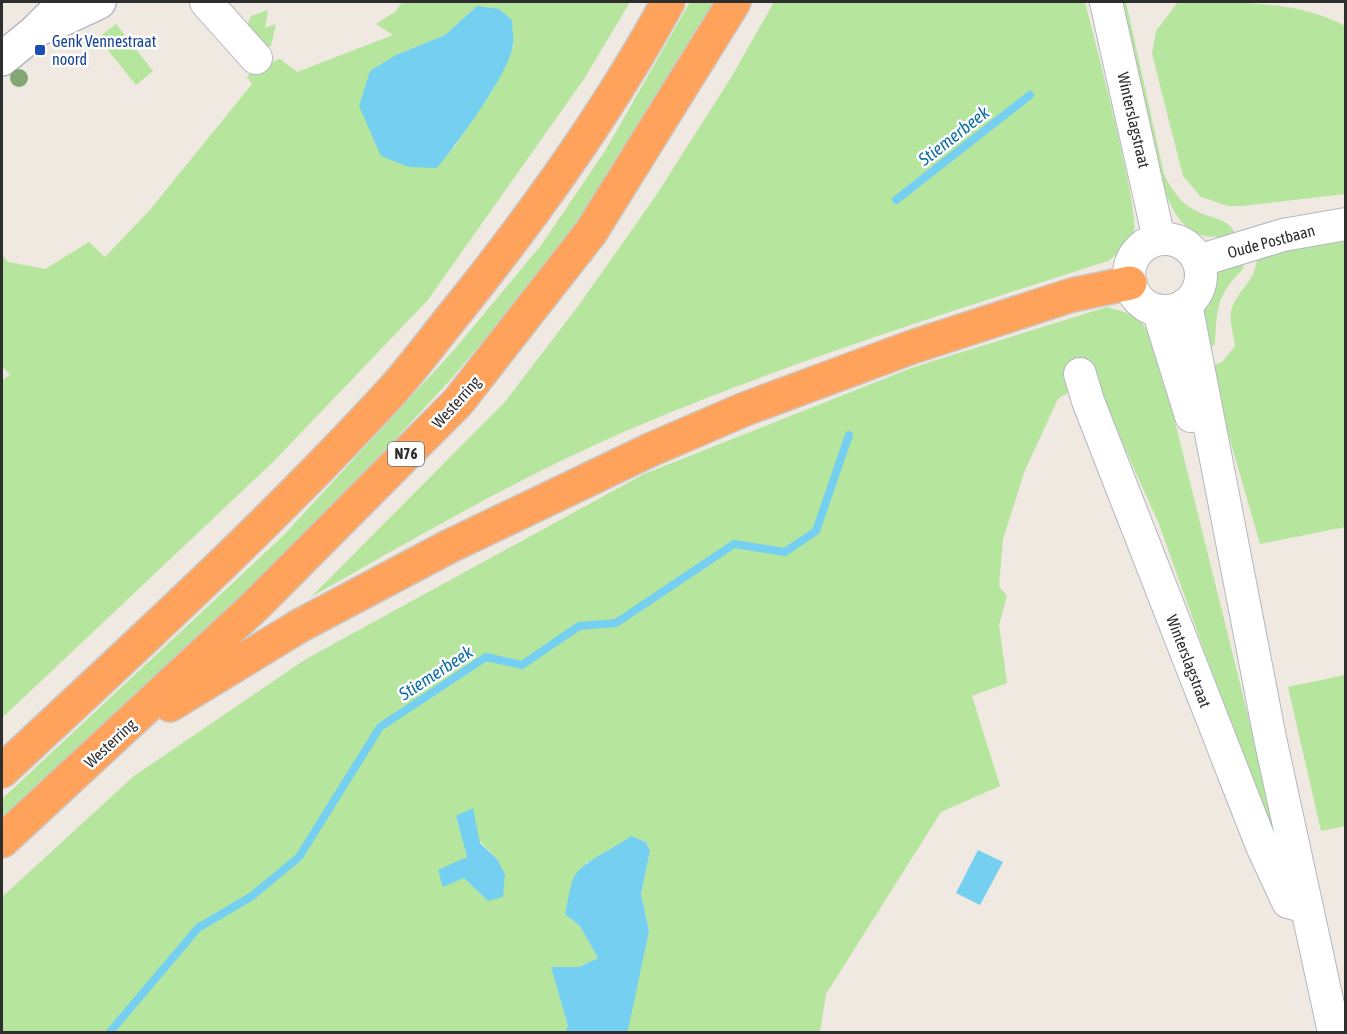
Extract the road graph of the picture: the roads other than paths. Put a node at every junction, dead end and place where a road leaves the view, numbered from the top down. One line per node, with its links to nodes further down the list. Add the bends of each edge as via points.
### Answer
1 (65, 2): 7 (street)
2 (99, 2): 7 (street)
3 (206, 2): 8 (street)
4 (668, 2): 17 (highway, via 586,136 506,250 394,388 272,517)
5 (734, 2): 16 (highway, Westerring / N76, via 591,232 458,402 255,606)
6 (1106, 2): 11 (street, Winterslagstraat)
7 (35, 32): 9 (street)
8 (256, 58)
9 (2, 59)
10 (1346, 224): 12 (street, Oude Postbaan, via 1283,235)
11 (1159, 239): 12 (street, via 1182,243); 13 (street, via 1148,243 1132,260)
12 (1198, 261): 14 (street, via 1199,285)
13 (1130, 283): 14 (street, via 1142,303); 16 (highway, via 1072,295 912,346 745,409 650,450 448,547 301,625)
14 (1172, 307): 19 (street, via 1233,551)
15 (1077, 393): 19 (street, Winterslagstraat, via 1262,846 1288,902)
16 (115, 738): 18 (highway, Westerring / N76)
17 (2, 771)
18 (2, 842)
19 (1306, 907): 20 (street)
20 (1334, 1032)

